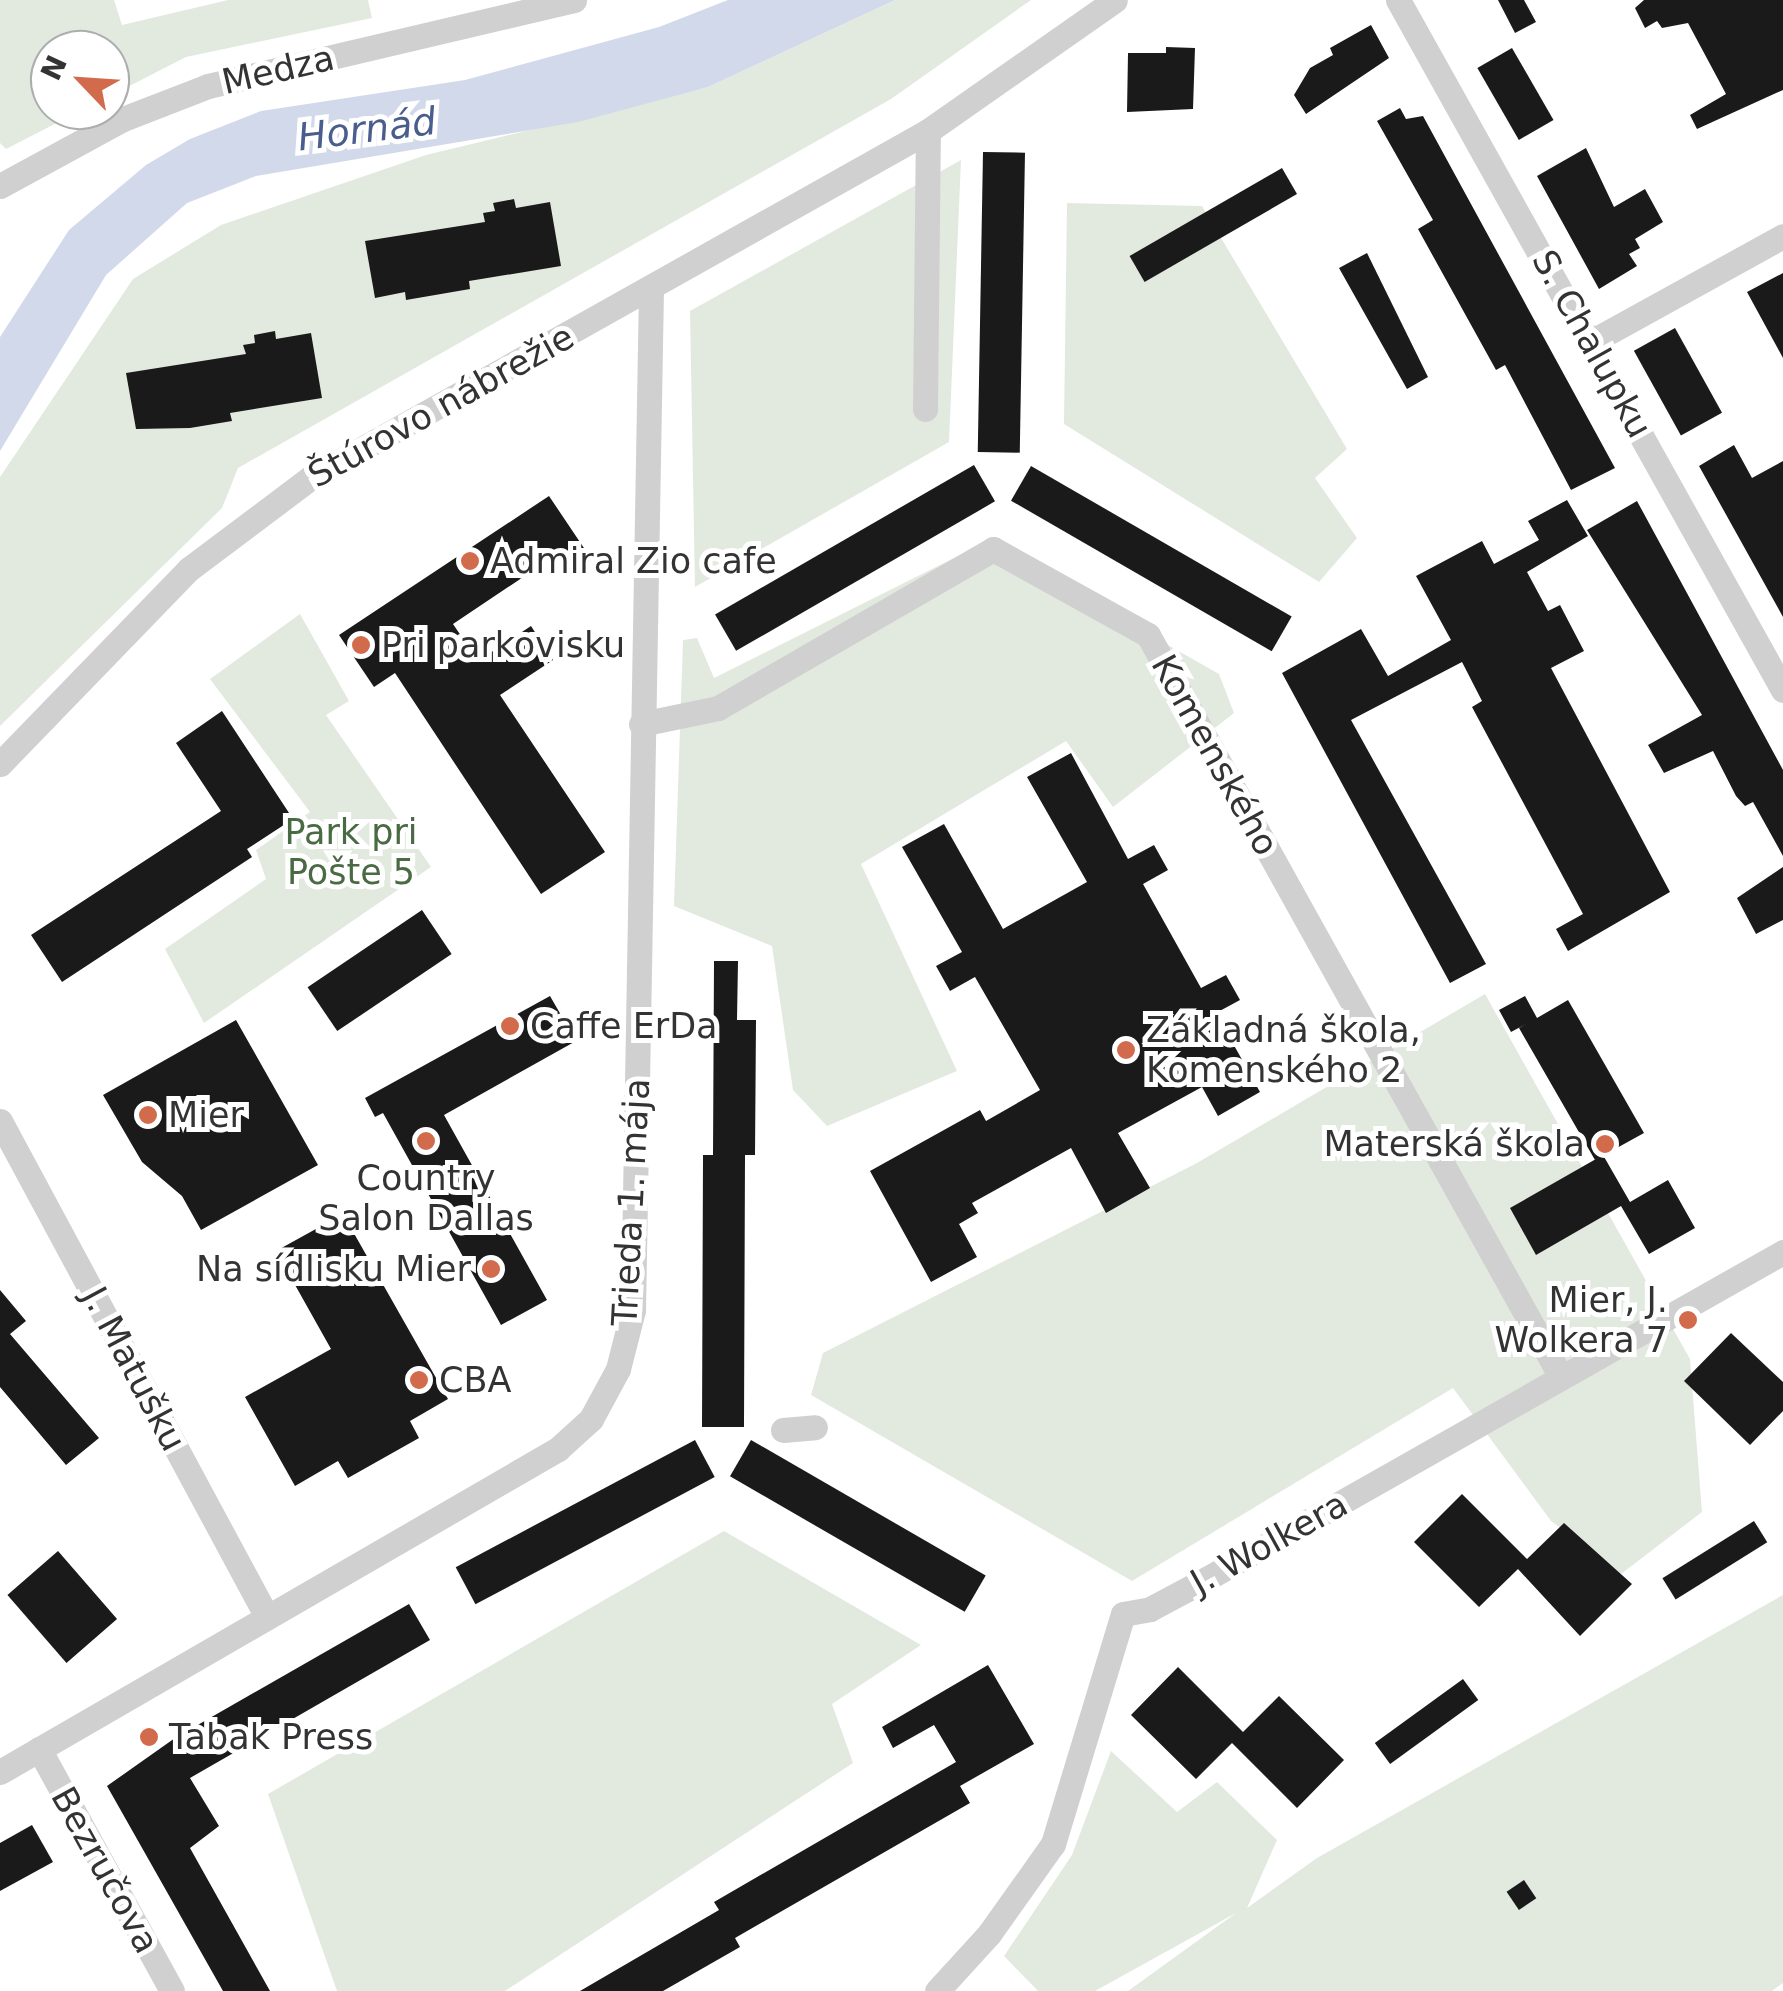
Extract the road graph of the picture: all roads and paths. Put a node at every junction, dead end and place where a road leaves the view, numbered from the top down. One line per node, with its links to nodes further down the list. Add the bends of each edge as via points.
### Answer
1 (574, 0): 5 (street, Medza, via 208,86 124,118)
2 (1115, 0): 4 (street, Štúrovo nábrežie)
3 (1398, 0): 8 (street, S. Chalupku)
4 (928, 131): 7 (street, Štúrovo nábrežie); 9 (street)
5 (0, 186)
6 (1783, 236): 8 (street)
7 (650, 288): 11 (street, Trieda 1. mája); 12 (street, Štúrovo nábrežie, via 310,478 189,569)
8 (1591, 342): 10 (street, S. Chalupku)
9 (925, 409)
10 (1783, 690)
11 (641, 724): 15 (street, Komenského, via 718,708 993,550 1148,635); 18 (street, Trieda 1. mája, via 633,1310 618,1370 591,1419 558,1449)
12 (2, 759)
13 (0, 1122): 18 (street, J. Matušku)
14 (1781, 1256): 15 (street, J. Wolkera)
15 (1561, 1377): 22 (street, J. Wolkera, via 1208,1578 1150,1609 1123,1614 1052,1844 989,1934)
16 (815, 1427): 17 (street)
17 (782, 1430)
18 (267, 1617): 19 (street, Trieda 1. mája)
19 (39, 1749): 20 (street, Trieda 1. mája); 21 (street, Bezručova)
20 (0, 1772)
21 (172, 1991)
22 (937, 1991)

